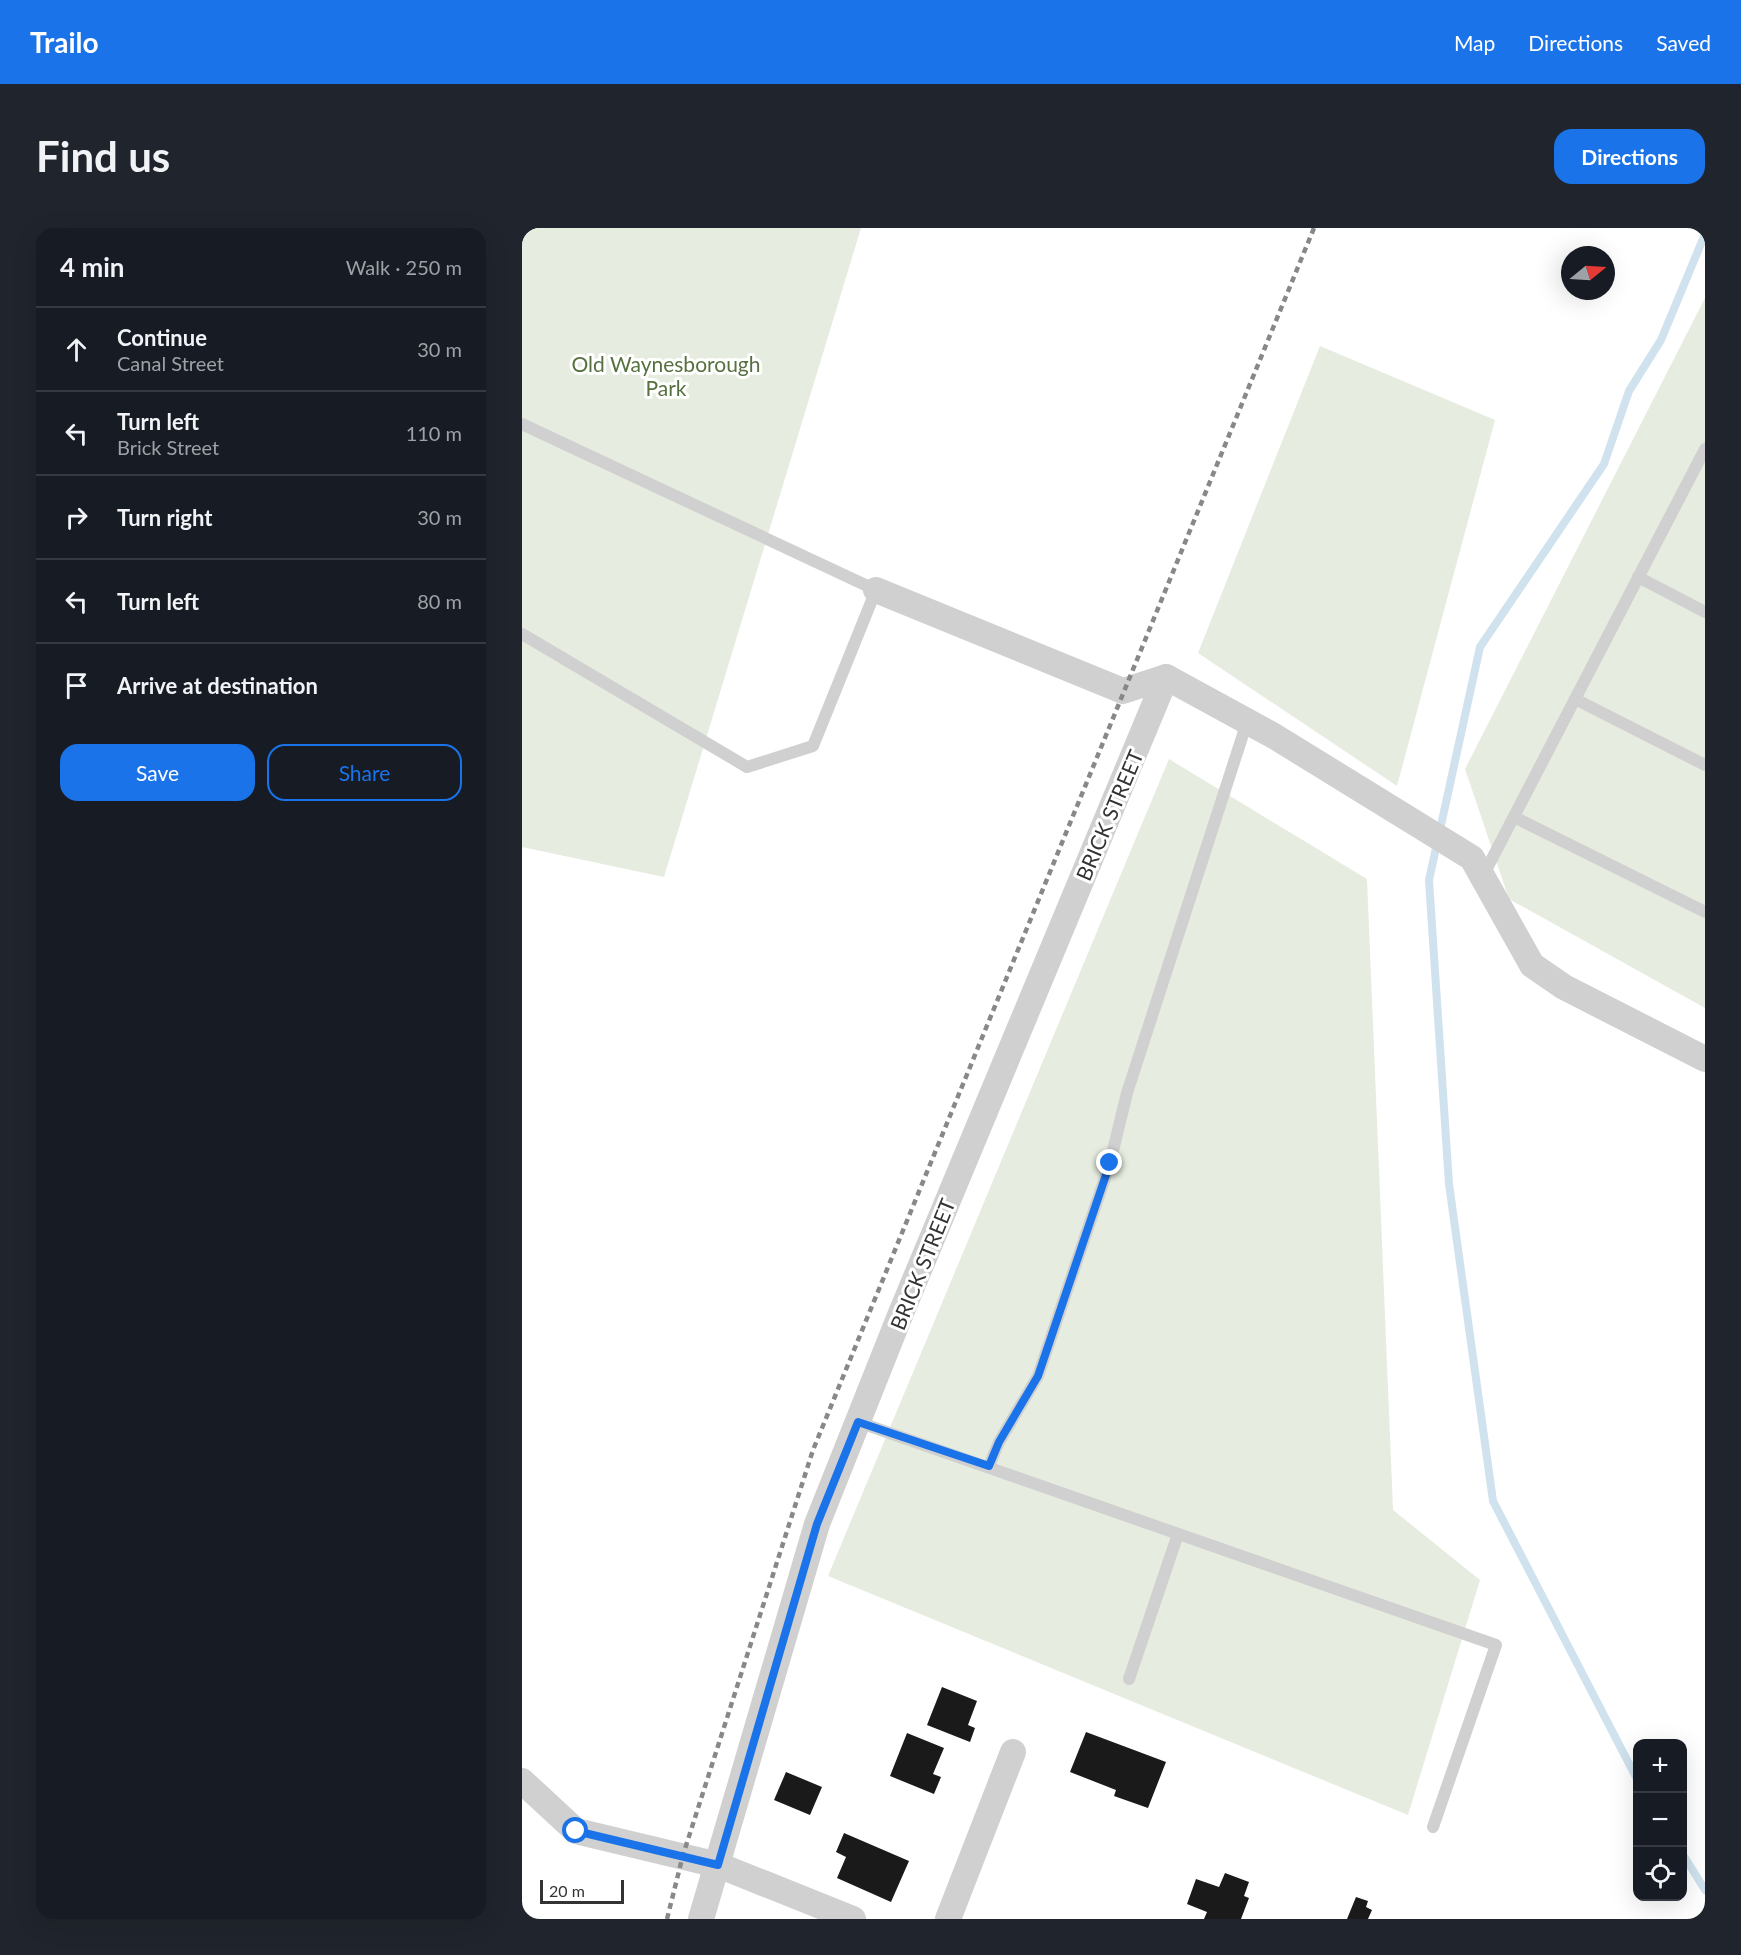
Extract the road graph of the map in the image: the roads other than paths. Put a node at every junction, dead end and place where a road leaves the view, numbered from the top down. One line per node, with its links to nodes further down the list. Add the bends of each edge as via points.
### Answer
1 (522, 424): 4 (lane)
2 (1703, 456): 3 (lane)
3 (1638, 577): 5 (lane); 8 (lane)
4 (876, 590): 6 (lane, via 813,746 747,767); 7 (street, via 1122,691)
5 (1705, 612)
6 (522, 634)
7 (1166, 677): 9 (street); 15 (street, BRICK STREET)
8 (1575, 699): 10 (lane); 11 (lane)
9 (1247, 722): 12 (street, via 1472,858); 16 (lane, via 1127,1093 1110,1163 1038,1376)
10 (1705, 765)
11 (1514, 817): 12 (lane); 13 (lane)
12 (1482, 878): 14 (street, via 1532,965 1564,987)
13 (1705, 912)
14 (1705, 1059)
15 (858, 1422): 16 (lane); 22 (street, BRICK STREET, via 817,1524)
16 (989, 1466): 17 (lane)
17 (1178, 1534): 18 (lane); 21 (lane, via 1496,1645)
18 (1129, 1679)
19 (1013, 1752): 25 (street)
20 (522, 1781): 22 (street, via 576,1831)
21 (1433, 1827)
22 (718, 1865): 23 (street, BRICK STREET); 24 (street)
23 (701, 1919)
24 (854, 1919)
25 (948, 1919)

